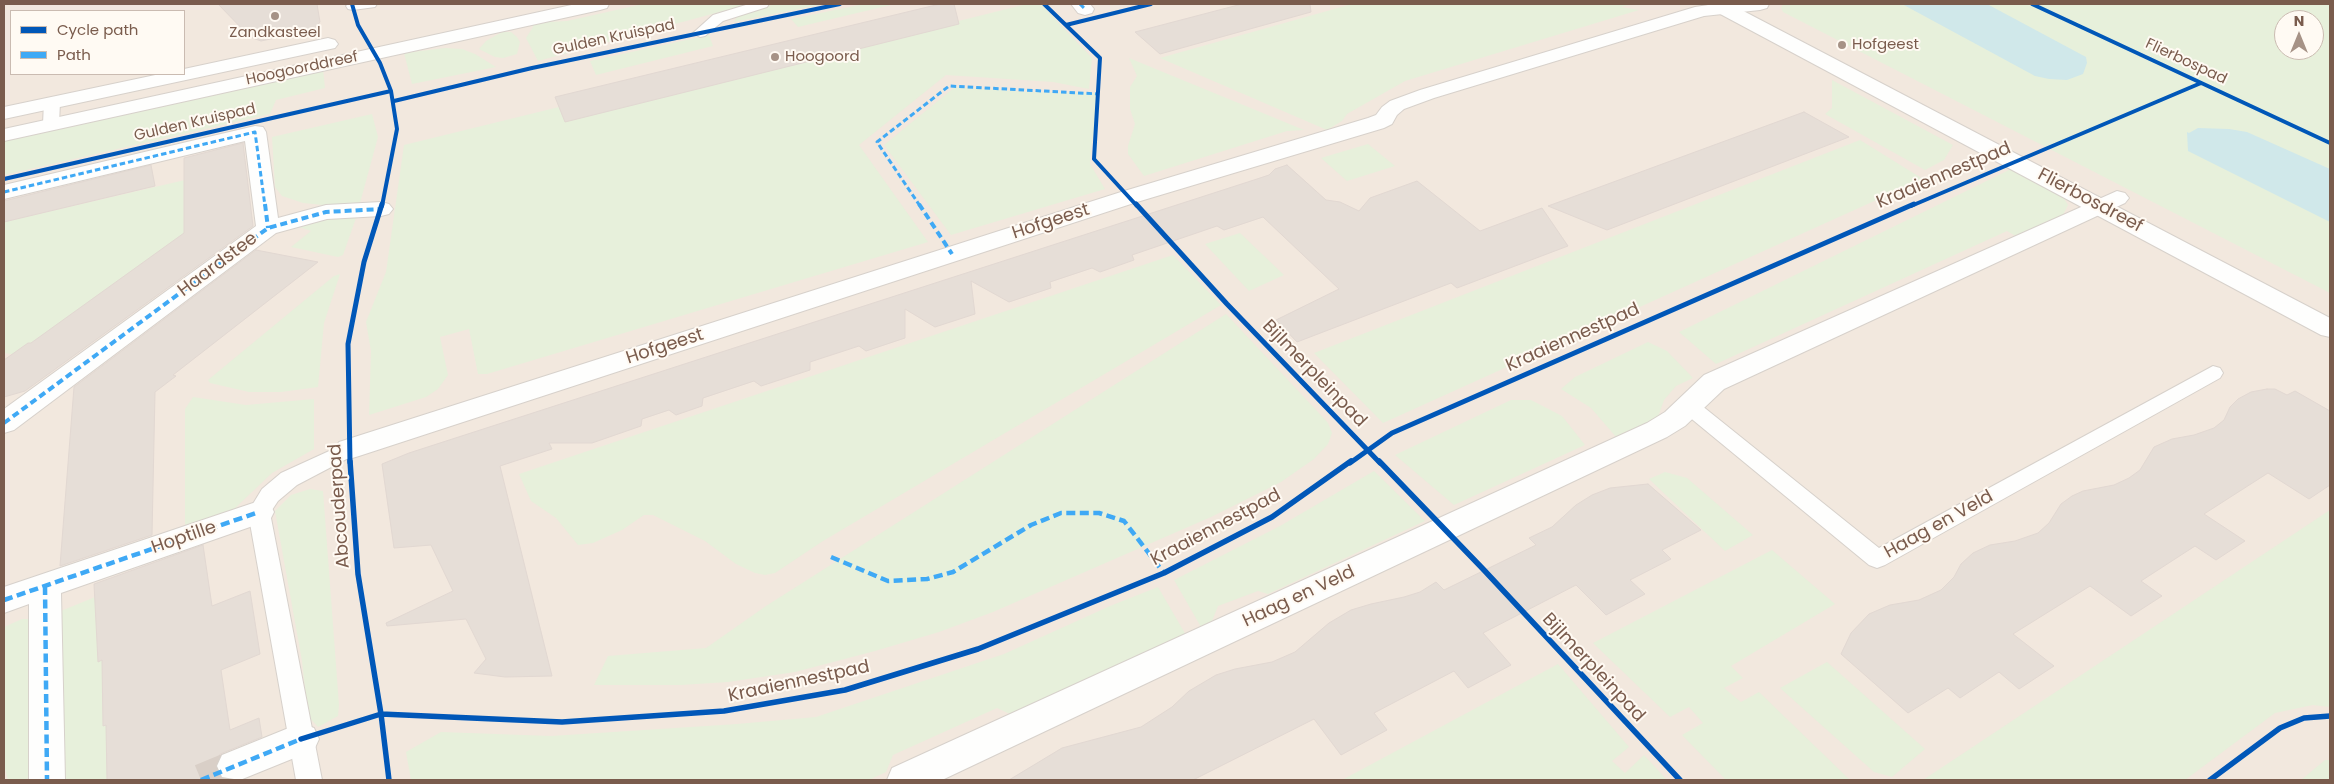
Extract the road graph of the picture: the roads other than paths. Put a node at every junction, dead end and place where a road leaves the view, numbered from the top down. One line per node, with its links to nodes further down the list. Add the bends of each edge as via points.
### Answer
1 (370, 4): 5 (lane)
2 (600, 4): 9 (street, Hoogoorddreef, via 528,20)
3 (762, 4): 8 (lane, via 718,18)
4 (1753, 5): 6 (street, Hofgeest); 14 (street, Flierbosdreef)
5 (353, 6)
6 (1721, 6): 14 (street, Flierbosdreef); 24 (street, Hofgeest, via 1427,94 1398,105 1376,123 1129,197)
7 (379, 33): 9 (street, Hoogoorddreef)
8 (700, 34)
9 (325, 54): 10 (street, Hoogoorddreef); 12 (street, Hoogoorddreef)
10 (52, 102): 11 (street, Hoogoorddreef); 12 (lane)
11 (4, 113)
12 (51, 124): 13 (street, Hoogoorddreef)
13 (4, 135)
14 (1984, 136): 16 (street, Flierbosdreef)
15 (4, 192): 18 (street, Haardstee, via 255,132)
16 (2108, 202): 19 (street, Flierbosdreef); 20 (street, Flierbosdreef); 22 (street, Haag en Veld, via 1714,382)
17 (381, 209): 18 (street, via 326,212)
18 (268, 228): 23 (street, Haardstee)
19 (2330, 309)
20 (2330, 329)
21 (2213, 373): 22 (lane, Haag en Veld, via 1877,559)
22 (1689, 406): 32 (street, Haag en Veld, via 1657,430)
23 (4, 424)
24 (349, 449): 25 (lane, via 290,480 270,495)
25 (259, 512): 26 (street, Hoptille); 28 (lane)
26 (44, 586): 27 (street, Hoptille); 30 (street)
27 (4, 600)
28 (301, 739): 29 (street); 31 (lane)
29 (235, 766)
30 (47, 780)
31 (309, 780)
32 (905, 780)

